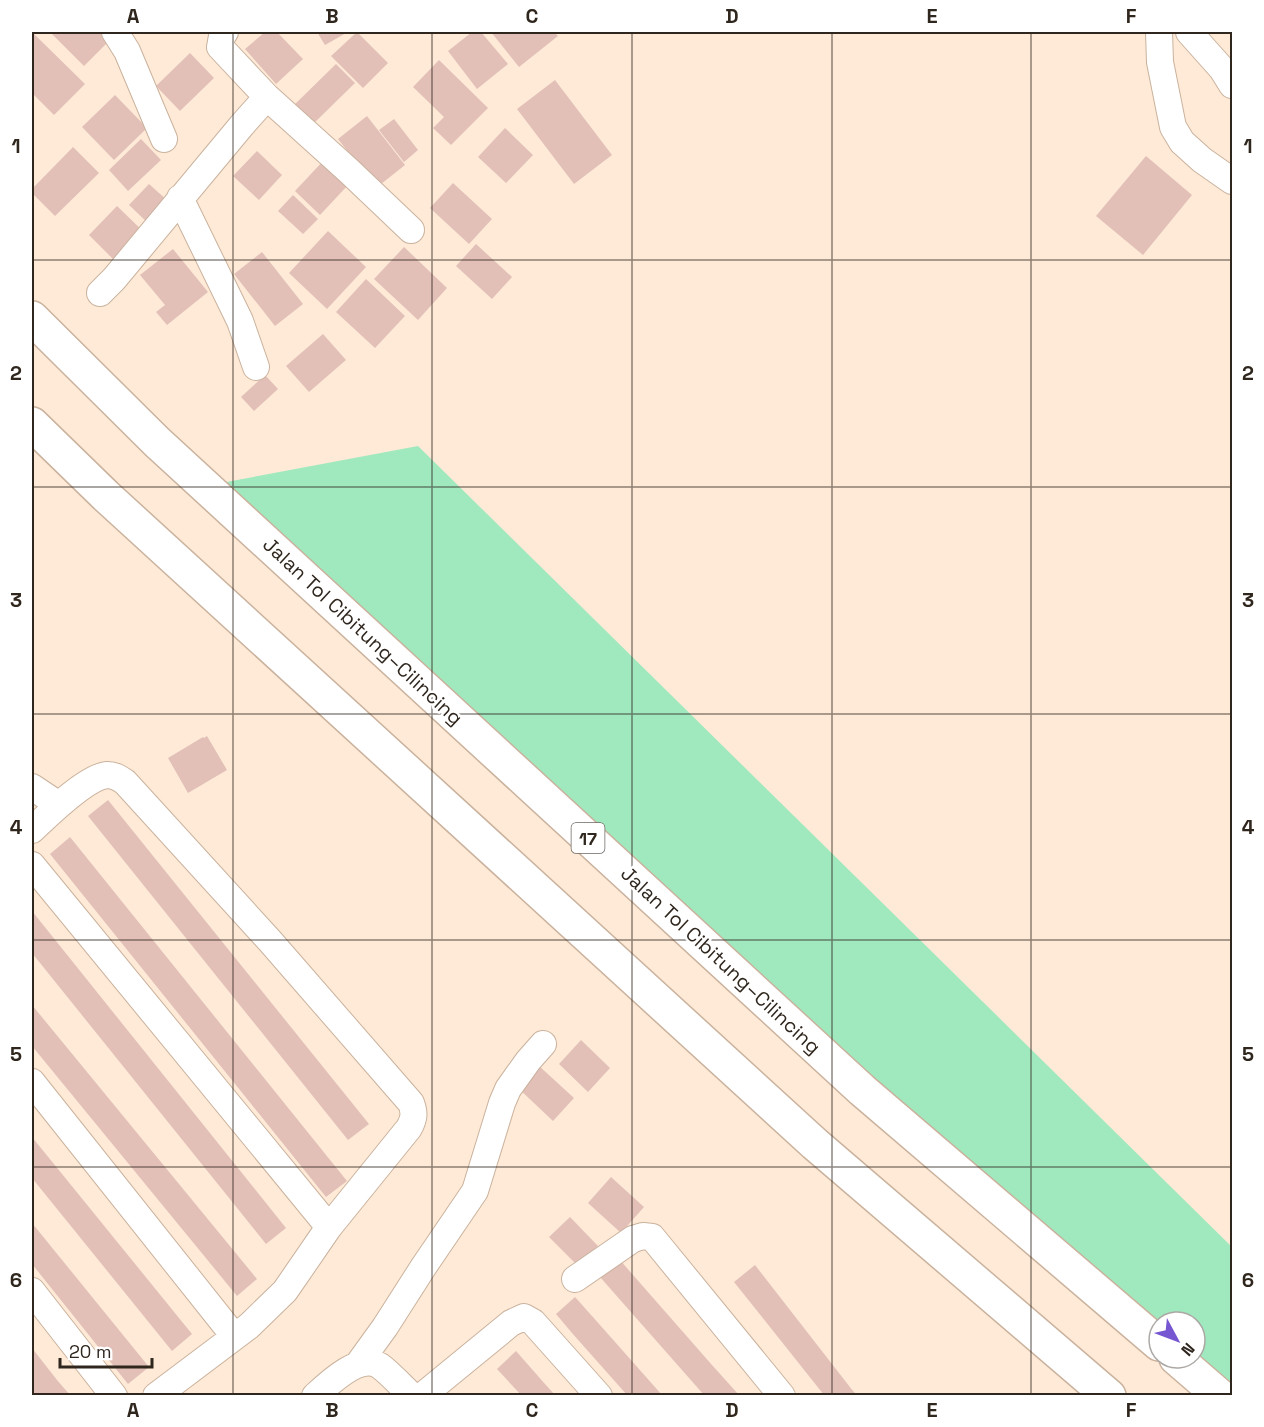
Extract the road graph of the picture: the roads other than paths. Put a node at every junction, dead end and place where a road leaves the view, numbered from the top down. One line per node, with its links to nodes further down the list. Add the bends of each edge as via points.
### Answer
1 (115, 32): 7 (street)
2 (225, 32): 6 (street, via 220,47)
3 (1158, 32): 8 (street, via 1173,127 1182,142 1202,160)
4 (1189, 32): 5 (street)
5 (1233, 84)
6 (267, 97): 9 (street); 10 (street)
7 (164, 139)
8 (1233, 181)
9 (180, 198): 11 (street); 13 (street, via 240,321)
10 (411, 230)
11 (100, 293)
12 (32, 318): 24 (highway, Jalan Tol Cibitung–Cilincing / 17, via 157,442 861,1090)
13 (256, 367)
14 (32, 424): 35 (highway, via 815,1144)
15 (32, 788): 16 (street)
16 (59, 805): 17 (street); 21 (street, via 106,775 125,782 411,1103 415,1114 410,1128)
17 (32, 830)
18 (32, 865): 21 (street)
19 (543, 1044): 26 (street, via 508,1089 475,1191)
20 (32, 1082): 25 (street)
21 (329, 1227): 25 (street, via 285,1291)
22 (575, 1280): 34 (street, via 633,1239 652,1237)
23 (32, 1291): 28 (street)
24 (1147, 1334)
25 (234, 1336): 29 (street)
26 (359, 1363): 30 (street); 31 (street, via 378,1365)
27 (1190, 1370): 36 (highway)
28 (114, 1395)
29 (156, 1395)
30 (315, 1395)
31 (412, 1395)
32 (422, 1395): 33 (street, via 511,1323 524,1317 533,1322)
33 (599, 1395)
34 (782, 1395)
35 (1108, 1395)
36 (1220, 1395)

